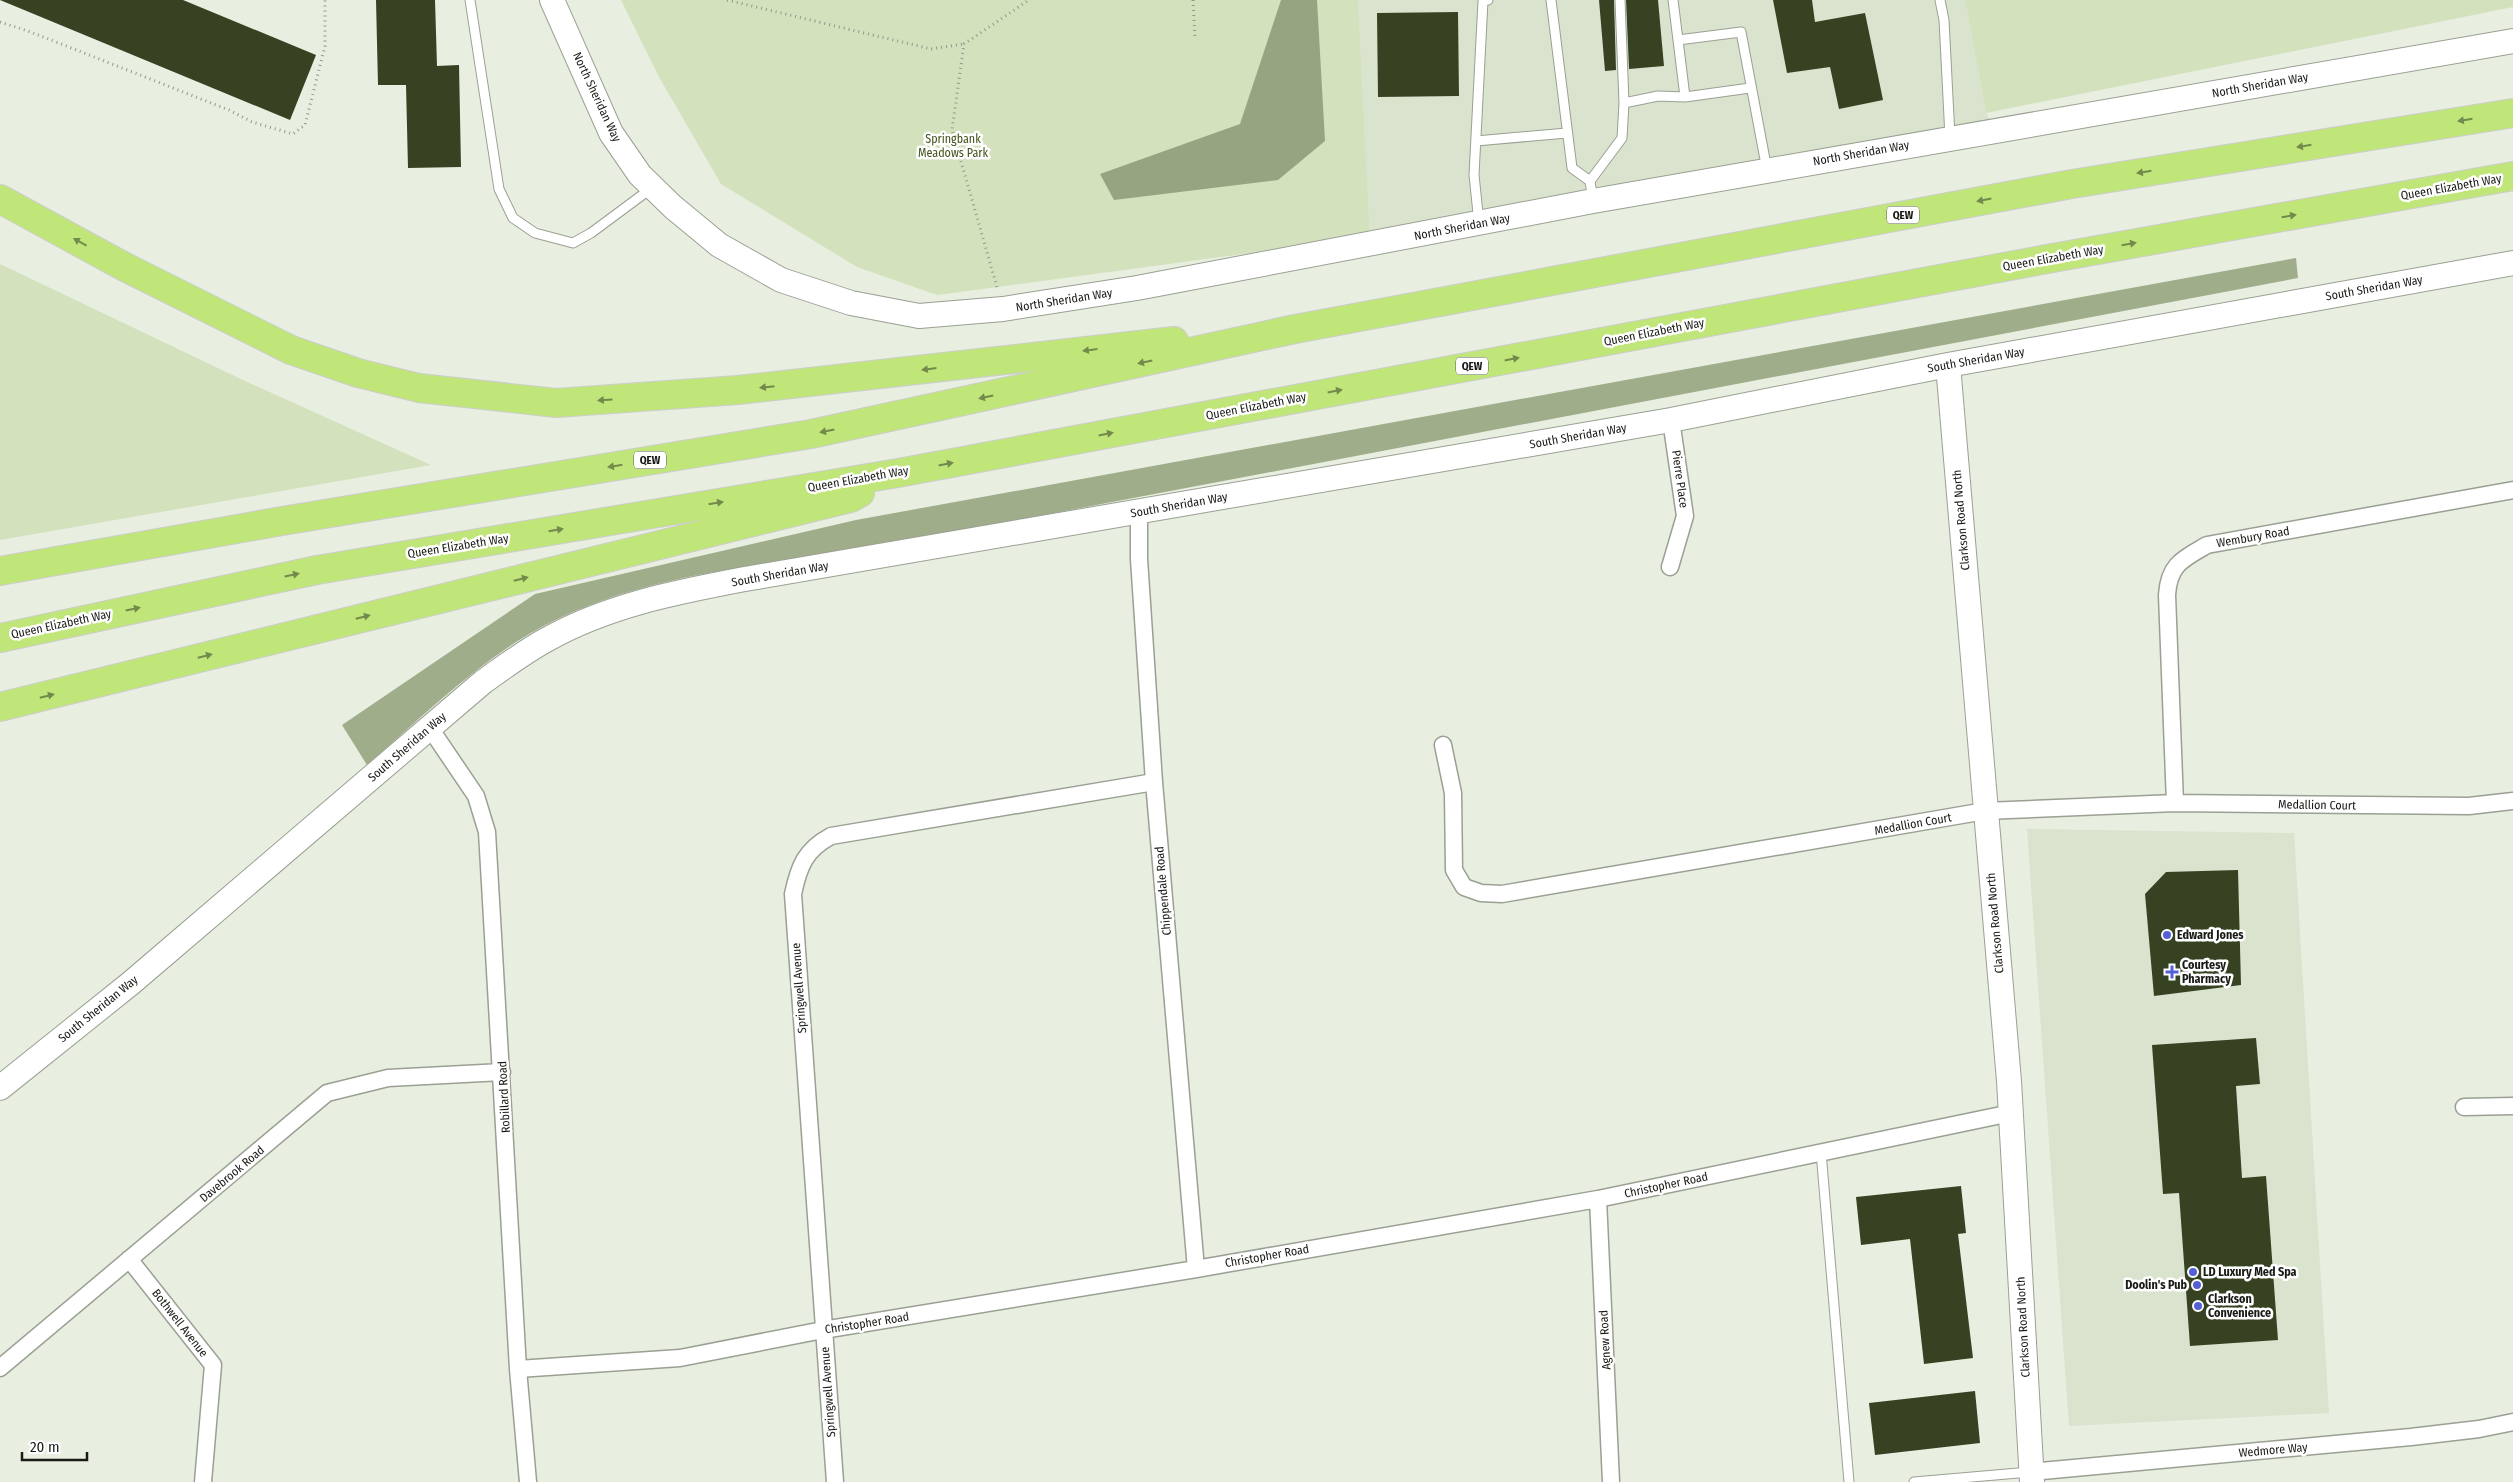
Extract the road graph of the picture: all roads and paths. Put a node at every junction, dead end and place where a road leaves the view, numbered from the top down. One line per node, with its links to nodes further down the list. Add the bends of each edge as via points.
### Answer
1 (325, 0): 12 (path, via 325,46 305,125 293,134 252,122)
2 (470, 0): 26 (lane, via 499,189 513,218 535,233 573,243)
3 (552, 0): 26 (street, North Sheridan Way, via 612,133 640,175)
4 (727, 0): 16 (path, via 931,49)
5 (1029, 0): 16 (path)
6 (1194, 0): 13 (path)
7 (1488, 0): 23 (lane, via 1483,0)
8 (1551, 0): 21 (lane)
9 (1620, 0): 19 (lane)
10 (1674, 0): 14 (lane)
11 (1940, 0): 22 (lane, via 1944,20)
12 (0, 22)
13 (1195, 38)
14 (1678, 40): 17 (lane, via 1741,32); 18 (lane)
15 (2513, 41): 22 (street, North Sheridan Way)
16 (964, 44): 31 (path, via 952,130)
17 (1750, 88): 18 (lane); 24 (lane)
18 (1685, 98): 19 (lane, via 1658,96)
19 (1624, 103): 27 (lane, via 1622,138)
20 (2513, 113): 32 (highway, QEW, one-way to 32, via 2072,184)
21 (1567, 133): 23 (lane); 27 (lane, via 1572,168)
22 (1950, 137): 24 (street, North Sheridan Way)
23 (1476, 141): 29 (lane, via 1474,175)
24 (1768, 170): 27 (street, North Sheridan Way)
25 (2513, 176): 35 (highway, Queen Elizabeth Way / QEW, one-way to 25, via 2046,259)
26 (653, 187): 31 (street, North Sheridan Way, via 719,245 781,280 851,303 920,316)
27 (1592, 191): 29 (street, North Sheridan Way)
28 (0, 199): 32 (highway, one-way to 28, via 738,390 556,403 418,388 358,373 291,350 123,266)
29 (1479, 224): 31 (street, North Sheridan Way, via 1138,288)
30 (2513, 263): 33 (street, South Sheridan Way)
31 (1003, 309)
32 (1295, 329): 39 (highway, QEW, one-way to 39, via 811,434)
33 (1948, 365): 34 (street, South Sheridan Way); 47 (street, Clarkson Road North)
34 (1671, 420): 37 (street, South Sheridan Way); 38 (street, Pierre Place, via 1685,516)
35 (898, 472): 40 (highway, Queen Elizabeth Way / QEW, one-way to 35, via 316,570); 41 (highway, one-way to 35, via 851,498)
36 (2513, 490): 46 (street, Wembury Road, via 2207,545 2181,560 2168,579 2167,595)
37 (1139, 512): 42 (street, South Sheridan Way, via 745,579 621,607 518,656); 44 (street, Chippendale Road)
38 (1670, 567)
39 (0, 571)
40 (0, 638)
41 (0, 707)
42 (430, 728): 48 (street, Robillard Road, via 476,796 487,832); 49 (street, South Sheridan Way, via 131,983)
43 (1443, 745): 47 (street, Medallion Court, via 1453,793 1454,870 1464,887 1481,894 1502,894)
44 (1154, 782): 56 (street, Chippendale Road); 57 (street, Springwell Avenue, via 831,836 816,844 798,868 793,894)
45 (2513, 801): 46 (street, Medallion Court, via 2469,806)
46 (2175, 803): 47 (street, Medallion Court)
47 (1985, 811): 52 (street, Clarkson Road North)
48 (502, 1072): 55 (street, Davebrook Road, via 388,1078 327,1093); 59 (street, Robillard Road)
49 (0, 1088)
50 (2513, 1106): 51 (street)
51 (2464, 1107)
52 (2011, 1113): 53 (street, Christopher Road); 61 (street, Clarkson Road North)
53 (1821, 1152): 54 (street, Christopher Road); 66 (lane)
54 (1598, 1199): 56 (street, Christopher Road); 65 (street, Agnew Road)
55 (129, 1259): 58 (street, Davebrook Road); 62 (street, Bothwell Avenue, via 213,1365)
56 (1196, 1269): 57 (street, Christopher Road)
57 (823, 1330): 59 (street, Christopher Road, via 680,1358); 64 (street, Springwell Avenue)
58 (0, 1368)
59 (518, 1369): 63 (street, Robillard Road)
60 (2513, 1422): 61 (street, Wedmore Way, via 2411,1437)
61 (2032, 1477): 67 (lane)
62 (203, 1482)
63 (528, 1482)
64 (835, 1482)
65 (1611, 1482)
66 (1849, 1482)
67 (1914, 1482)

